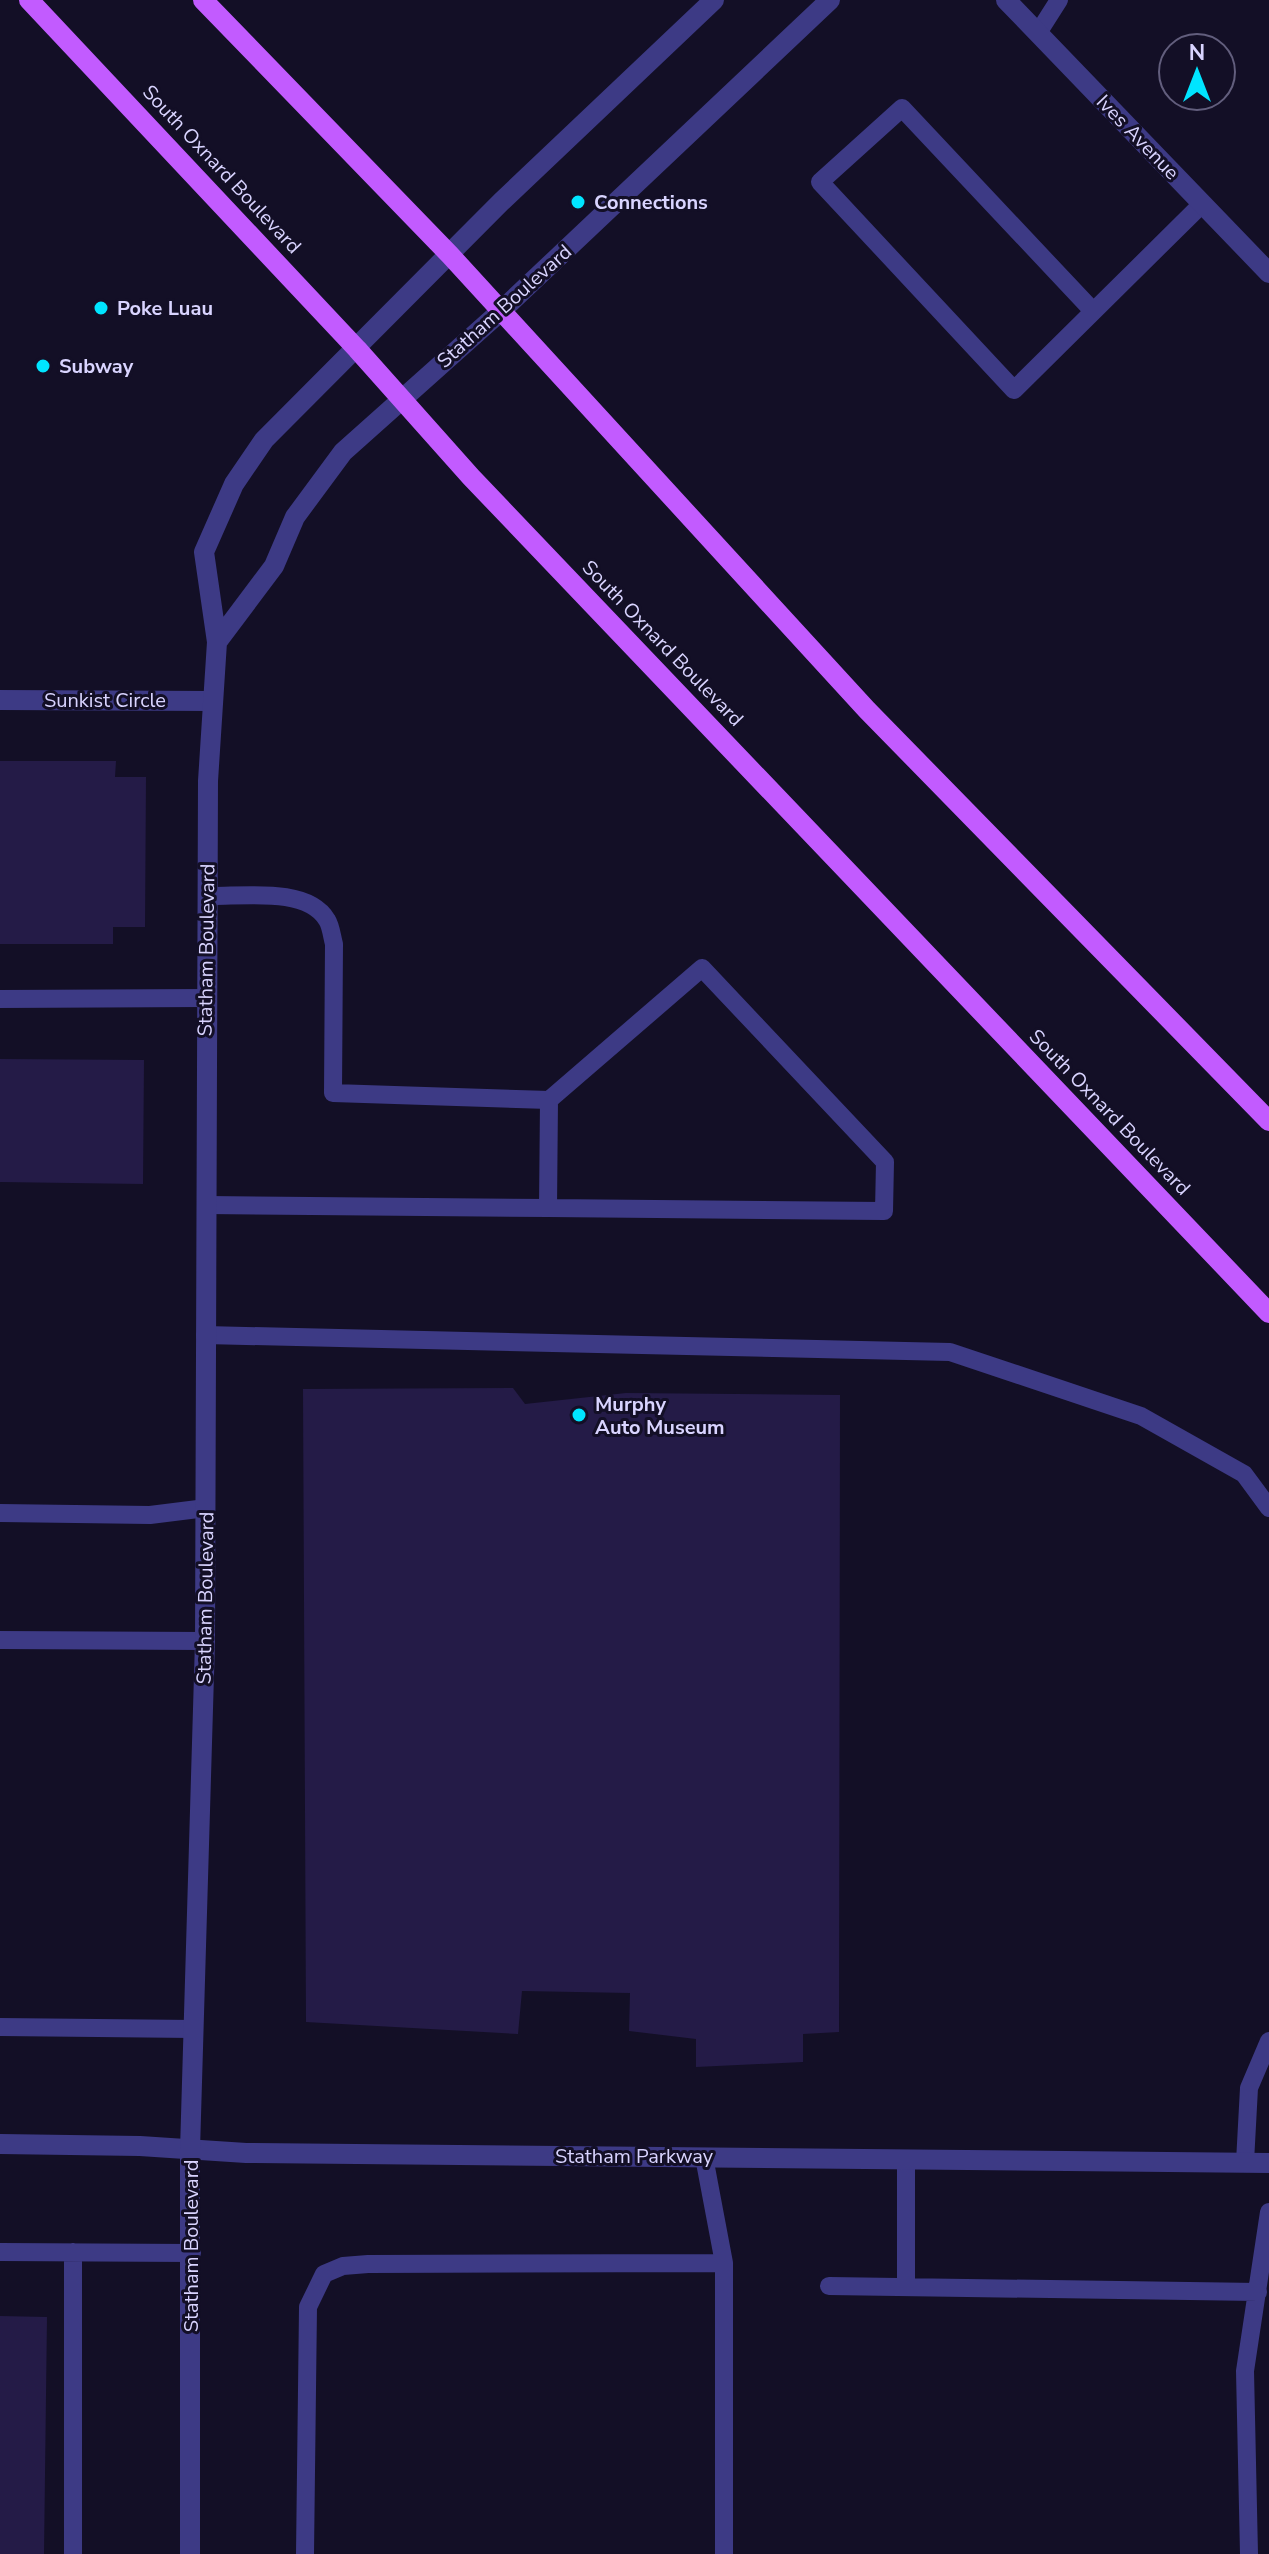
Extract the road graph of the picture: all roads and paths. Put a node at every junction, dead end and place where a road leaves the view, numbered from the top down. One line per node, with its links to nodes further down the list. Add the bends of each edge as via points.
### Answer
1 (29, 0): 13 (main road, South Oxnard Boulevard)
2 (203, 0): 9 (main road)
3 (714, 0): 9 (street, Statham Boulevard)
4 (830, 0): 11 (street, Statham Boulevard)
5 (1006, 0): 7 (street, Ives Avenue)
6 (1059, 0): 7 (lane)
7 (1038, 33): 8 (street, Ives Avenue)
8 (1202, 204): 10 (street, Ives Avenue); 12 (lane)
9 (450, 255): 11 (main road); 13 (street, Statham Boulevard)
10 (1269, 273)
11 (501, 311): 14 (street, Statham Boulevard); 22 (main road, via 867,710)
12 (1093, 311): 12 (lane, via 1014,390 820,182 902,108)
13 (357, 349): 14 (main road, South Oxnard Boulevard); 15 (street, Statham Boulevard, via 264,440 234,484 204,552)
14 (402, 398): 15 (street, Statham Boulevard, via 315,486 274,566); 25 (main road, South Oxnard Boulevard, via 471,477)
15 (217, 642): 17 (street, Statham Boulevard)
16 (0, 700): 17 (street, Sunkist Circle)
17 (211, 701): 18 (street, Statham Boulevard)
18 (207, 896): 19 (street, Statham Boulevard); 21 (lane, via 287,898 313,905 328,920 334,944 333,1093)
19 (205, 998): 20 (lane); 23 (street, Statham Boulevard)
20 (0, 999)
21 (549, 1100): 24 (lane); 24 (lane, via 702,968 885,1162 884,1211)
22 (1269, 1121)
23 (206, 1205): 24 (lane); 26 (street, Statham Boulevard)
24 (548, 1208)
25 (1269, 1313)
26 (205, 1335): 27 (street, Statham Boulevard); 28 (lane, via 950,1352 1141,1416 1244,1474)
27 (206, 1508): 29 (lane, via 150,1515); 31 (street, Statham Boulevard)
28 (1269, 1508)
29 (0, 1513)
30 (0, 1640): 31 (lane)
31 (205, 1641): 33 (street, Statham Boulevard)
32 (0, 2027): 33 (lane)
33 (194, 2029): 36 (street, Statham Boulevard)
34 (1269, 2041): 39 (lane, via 1249,2088)
35 (0, 2144): 36 (street, Statham Parkway)
36 (190, 2150): 37 (street, Statham Parkway); 44 (street, Statham Boulevard)
37 (704, 2157): 38 (street, Statham Parkway); 45 (lane)
38 (906, 2159): 39 (street, Statham Parkway); 47 (lane)
39 (1245, 2162): 40 (street, Statham Parkway)
40 (1269, 2163)
41 (1269, 2212): 48 (lane)
42 (0, 2252): 43 (lane)
43 (73, 2252): 44 (lane); 49 (lane)
44 (192, 2253): 50 (street, Statham Boulevard)
45 (724, 2263): 51 (lane, via 368,2264 324,2274 308,2307); 52 (lane)
46 (829, 2286): 47 (lane)
47 (906, 2287): 48 (lane)
48 (1258, 2292): 53 (lane, via 1245,2371)
49 (73, 2554)
50 (190, 2554)
51 (305, 2554)
52 (724, 2554)
53 (1249, 2554)

